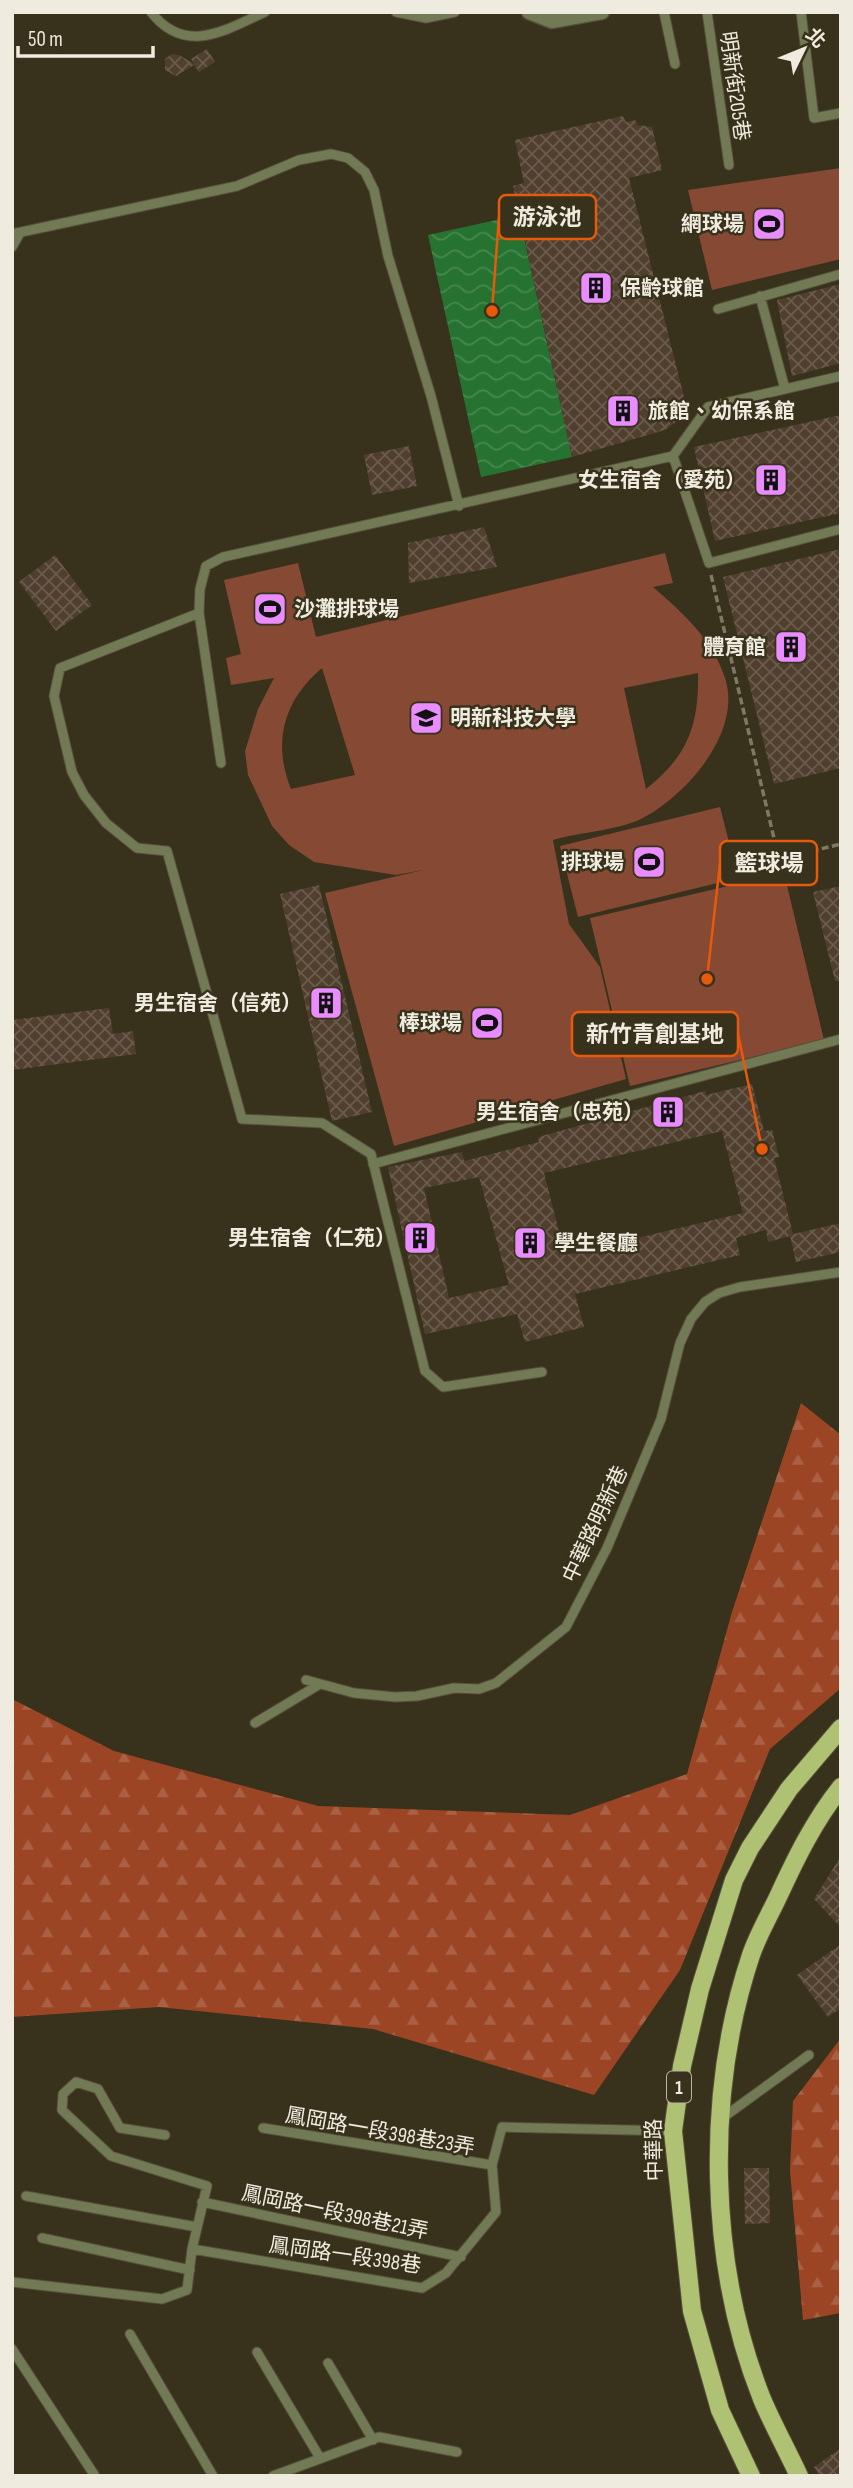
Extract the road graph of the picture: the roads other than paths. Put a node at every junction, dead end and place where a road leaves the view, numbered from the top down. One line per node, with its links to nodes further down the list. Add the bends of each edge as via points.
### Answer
1 (151, 12): 2 (lane, via 182,36 215,36)
2 (265, 12)
3 (396, 12): 4 (lane, via 426,18)
4 (456, 12)
5 (529, 12): 6 (street, via 552,21)
6 (602, 12)
7 (664, 12): 10 (lane)
8 (707, 12): 12 (lane, 明新街205巷)
9 (801, 12): 11 (lane, via 814,118)
10 (674, 64)
11 (841, 113)
12 (729, 165)
13 (16, 234): 14 (lane); 21 (lane, via 237,186 299,160 331,154 348,158 365,172 374,190 388,256)
14 (12, 247)
15 (841, 274): 16 (lane)
16 (760, 296): 17 (lane); 19 (lane)
17 (718, 309)
18 (841, 376): 19 (lane)
19 (785, 389): 20 (lane, via 708,407)
20 (673, 456): 21 (lane); 22 (lane, via 709,562)
21 (459, 506): 23 (lane, via 223,557 206,566)
22 (841, 529)
23 (199, 613): 24 (lane); 26 (lane, via 60,668 54,696 72,772 106,823 137,848 167,851 242,1119 321,1123 371,1154)
24 (221, 763)
25 (841, 1039): 26 (lane)
26 (373, 1164): 28 (lane, via 425,1371 443,1387)
27 (841, 1272): 30 (lane, 中華路明新巷, via 740,1287 705,1302 680,1343 661,1419 607,1548 566,1627 496,1683 417,1696 354,1693)
28 (542, 1373)
29 (306, 1681): 30 (lane, 中華路明新巷)
30 (320, 1684): 31 (lane)
31 (255, 1723)
32 (841, 1728): 37 (main road, 中華路 / 1, via 789,1789 734,1880 700,1989)
33 (840, 1788): 35 (main road, 1, via 808,1833 752,1954 725,2058)
34 (809, 2056): 35 (lane)
35 (720, 2120): 59 (main road, 1, via 719,2202 732,2296 762,2398)
36 (262, 2128): 39 (lane, 鳳岡路一段398巷23弄)
37 (673, 2131): 39 (lane, 鳳岡路一段398巷, via 502,2127); 58 (main road, 中華路 / 1, via 692,2311 720,2410)
38 (165, 2136): 41 (lane, via 120,2127 98,2089 76,2082 63,2094 62,2110 111,2156 207,2186)
39 (492, 2165): 45 (lane, 鳳岡路一段398巷, via 496,2212)
40 (26, 2196): 42 (lane)
41 (202, 2202): 42 (lane); 45 (lane, 鳳岡路一段398巷21弄)
42 (197, 2227): 44 (lane)
43 (42, 2238): 46 (lane)
44 (192, 2249): 45 (lane, 鳳岡路一段398巷, via 422,2288); 46 (lane)
45 (461, 2257)
46 (190, 2270): 47 (lane, via 187,2290 162,2299)
47 (12, 2282)
48 (130, 2334): 56 (lane)
49 (12, 2349): 55 (lane)
50 (257, 2352): 54 (lane)
51 (328, 2363): 52 (lane)
52 (373, 2440): 53 (lane, via 379,2437); 54 (lane)
53 (457, 2452)
54 (320, 2458): 57 (lane)
55 (95, 2476)
56 (212, 2476)
57 (273, 2476)
58 (751, 2476)
59 (799, 2476)

